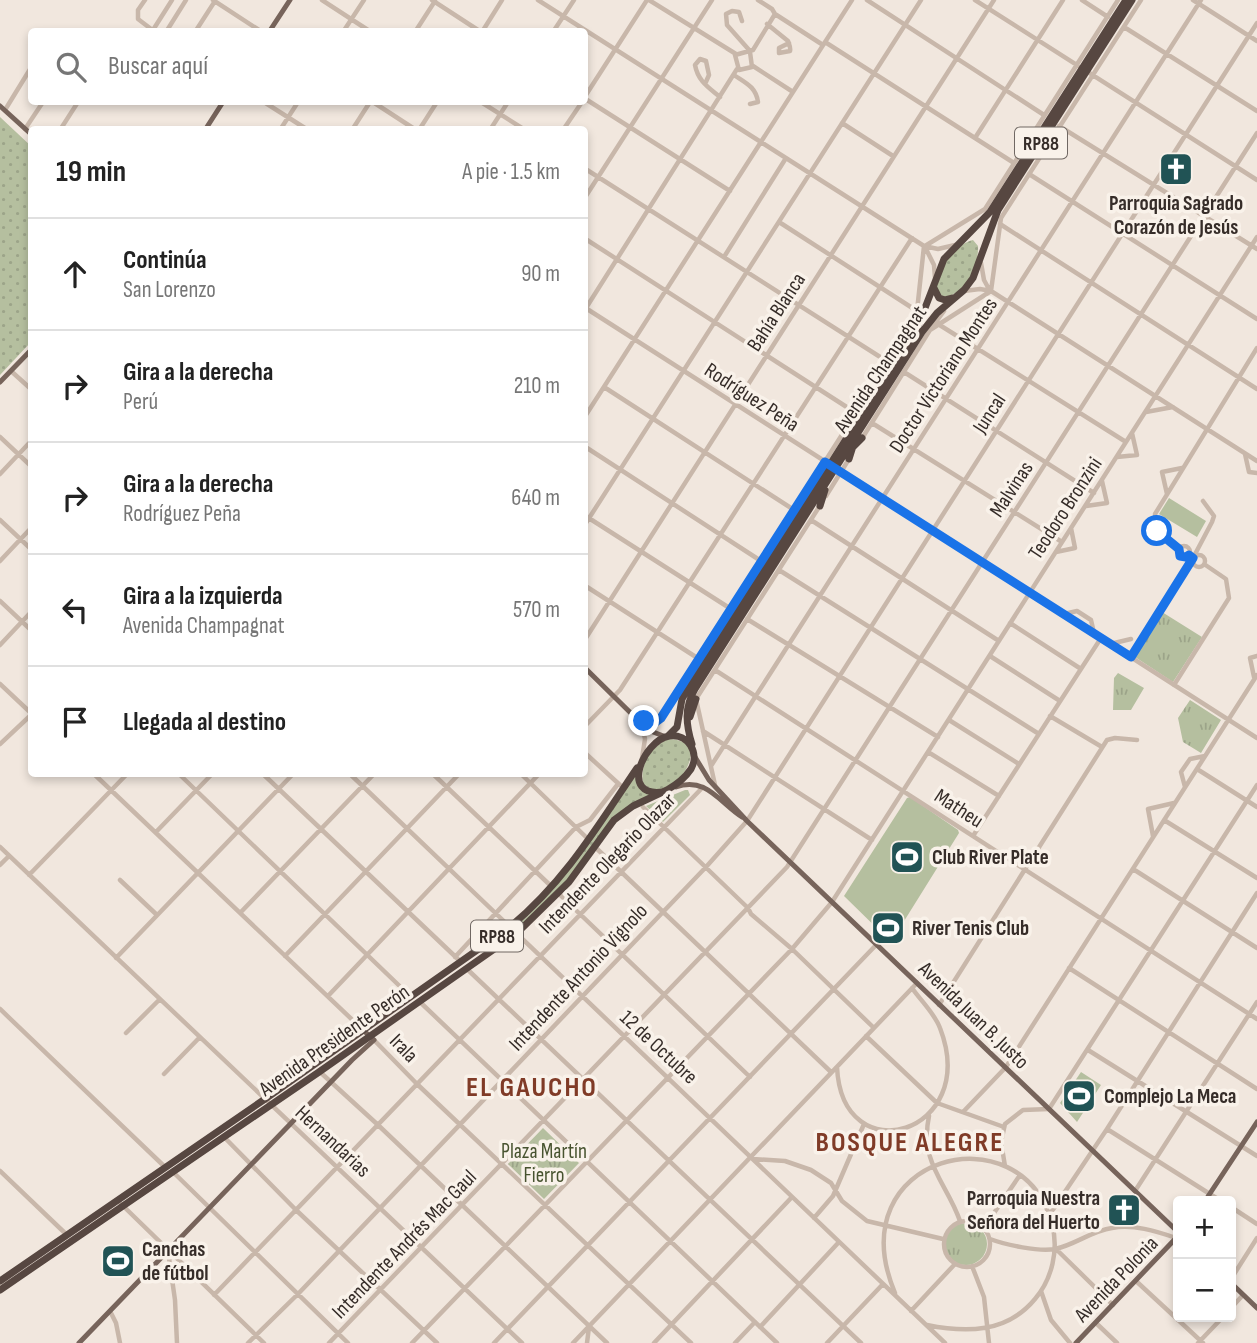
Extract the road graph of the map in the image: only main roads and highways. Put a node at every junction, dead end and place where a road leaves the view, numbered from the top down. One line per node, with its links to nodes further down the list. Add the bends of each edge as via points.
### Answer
1 (290, 0): 5 (main road)
2 (1126, 0): 4 (highway, Avenida Champagnat / RP88)
3 (1132, 0): 4 (highway, Avenida Champagnat / RP88)
4 (1116, 21): 6 (highway, Avenida Champagnat / RP88)
5 (272, 28)
6 (1084, 70): 11 (highway, Avenida Champagnat / RP88); 12 (highway, Avenida Champagnat / RP88, via 998,210)
7 (221, 105): 9 (main road)
8 (2, 108): 10 (main road)
9 (208, 126)
10 (28, 132)
11 (968, 240): 12 (highway, via 981,245); 13 (highway, Avenida Champagnat / RP88, via 944,259)
12 (982, 254): 14 (highway, Avenida Champagnat / RP88, via 973,278)
13 (934, 286): 14 (highway, via 939,298 949,300); 17 (highway, Avenida Champagnat / RP88, via 916,330)
14 (958, 295): 17 (highway, Avenida Champagnat / RP88, via 924,329)
15 (28, 353): 16 (main road)
16 (0, 382)
17 (854, 433): 18 (highway, Avenida Champagnat / RP88); 18 (highway, via 842,440); 18 (highway, via 853,447)
18 (841, 454): 19 (highway, Avenida Champagnat / RP88)
19 (824, 480): 20 (highway, Avenida Champagnat / RP88); 20 (highway, via 813,488); 20 (highway, via 824,493)
20 (811, 501): 23 (highway, Avenida Champagnat / RP88); 25 (highway, Avenida Champagnat / RP88, via 693,692)
21 (588, 671): 26 (main road, via 652,733)
22 (691, 672): 23 (highway)
23 (682, 699): 26 (highway, Avenida Champagnat / RP88, via 677,727)
24 (696, 699): 25 (highway)
25 (688, 728): 27 (highway, Avenida Champagnat / RP88)
26 (667, 737): 27 (highway, via 682,739); 28 (highway, RP88)
27 (694, 751): 29 (highway, RP88, via 690,771); 30 (main road, Avenida Juan B. Justo, via 702,771)
28 (641, 763): 29 (highway, via 642,786 652,792); 31 (highway, Avenida Presidente Perón / RP88, via 621,786)
29 (665, 791): 30 (main road, Avenida Juan B. Justo, via 686,784 703,787); 31 (highway, Avenida Presidente Perón / RP88, via 620,815)
30 (747, 821): 40 (main road, Avenida Juan B. Justo)
31 (592, 843): 32 (highway, Avenida Presidente Perón / RP88, via 556,890 514,930)
32 (465, 966): 33 (highway, Avenida Presidente Perón / RP88); 34 (highway, Avenida Presidente Perón / RP88)
33 (363, 1031): 34 (main road, Irala); 35 (highway, Avenida Presidente Perón / RP88)
34 (372, 1038): 35 (highway, Avenida Presidente Perón / RP88); 46 (main road)
35 (268, 1102): 37 (highway, Avenida Presidente Perón / RP88); 37 (highway, Avenida Presidente Perón / RP88, via 224,1137)
36 (1257, 1122): 38 (main road)
37 (170, 1170): 39 (highway, Avenida Presidente Perón / RP88)
38 (1209, 1196)
39 (120, 1203): 42 (highway, Avenida Presidente Perón / RP88); 44 (highway, Avenida Presidente Perón / RP88)
40 (1173, 1230)
41 (1173, 1240): 47 (main road, Avenida Polonia)
42 (0, 1281)
43 (1236, 1287): 45 (main road)
44 (0, 1290)
45 (1257, 1308)
46 (79, 1343)
47 (1076, 1343)

